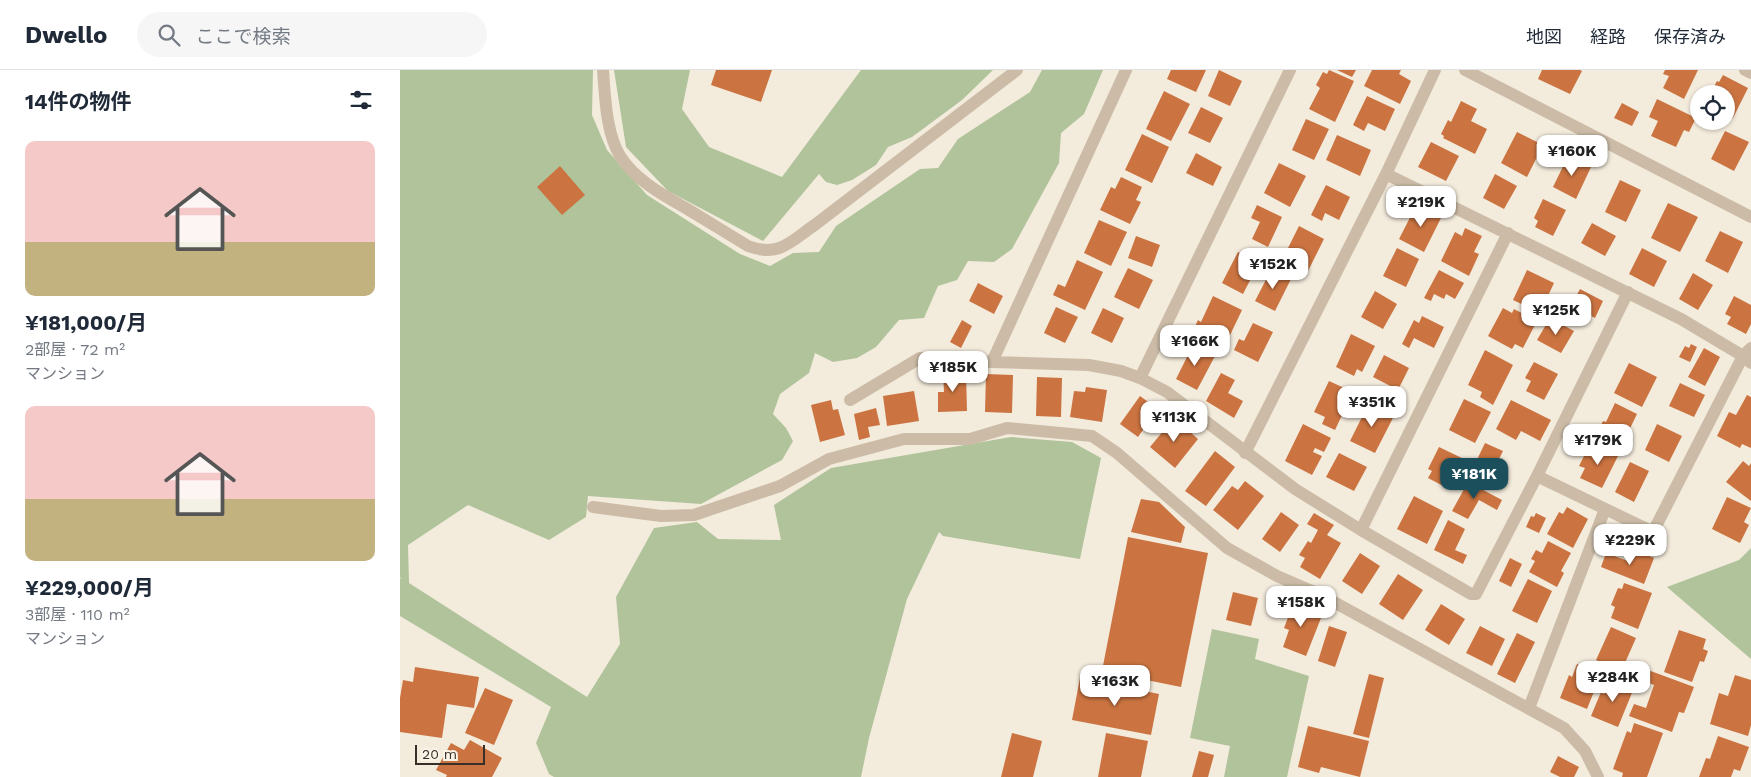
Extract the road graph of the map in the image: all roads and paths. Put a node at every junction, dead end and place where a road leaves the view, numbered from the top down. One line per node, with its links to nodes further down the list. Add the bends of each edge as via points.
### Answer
1 (603, 70): 2 (street, via 606,108 613,138 620,156 633,171 655,190 761,251 782,247 816,224)
2 (1017, 70)
3 (1126, 70): 14 (street)
4 (1290, 70): 15 (street)
5 (1435, 70): 9 (street)
6 (1465, 70): 10 (street)
7 (1745, 70): 8 (street)
8 (1751, 73)
9 (1386, 174): 11 (street); 17 (street)
10 (1751, 216)
11 (1508, 234): 12 (street); 21 (street)
12 (1628, 292): 13 (street); 18 (street)
13 (1748, 356): 20 (street, via 1653,532)
14 (992, 362): 15 (street, via 1089,365); 16 (street, via 920,358)
15 (1140, 378): 17 (street, via 1167,392)
16 (850, 400)
17 (1245, 453): 21 (street, via 1295,489)
18 (1538, 476): 20 (street); 21 (street, via 1476,594)
19 (593, 507): 22 (street, via 661,516 694,514 780,486 830,459 904,439 970,439 1007,428 1092,436 1117,453 1227,548 1277,576 1322,595)
20 (1605, 509): 22 (street)
21 (1362, 530)
22 (1529, 708): 23 (street, via 1564,728 1584,752)
23 (1598, 777)

